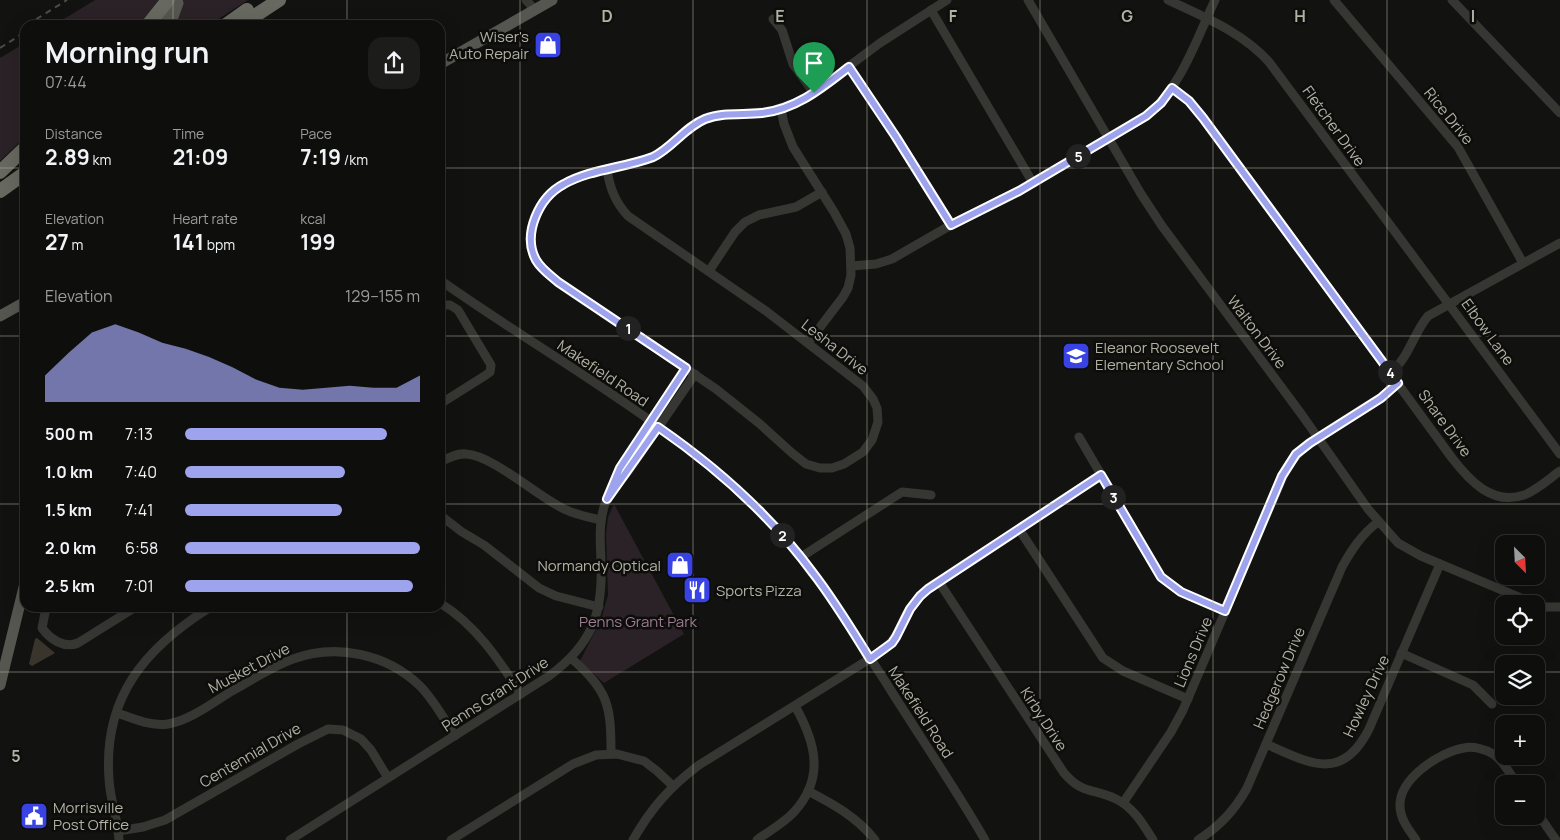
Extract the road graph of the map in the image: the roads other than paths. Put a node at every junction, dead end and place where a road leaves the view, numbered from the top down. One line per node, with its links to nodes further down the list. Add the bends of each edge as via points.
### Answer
1 (168, 0): 18 (highway)
2 (172, 0): 19 (main road)
3 (179, 0): 20 (main road)
4 (262, 0): 21 (highway)
5 (279, 0): 22 (highway)
6 (526, 0): 14 (street)
7 (552, 0): 14 (main road)
8 (948, 0): 15 (street)
9 (1028, 0): 29 (street, Walton Drive)
10 (1168, 0): 17 (street, Fletcher Drive)
11 (1215, 0): 17 (street)
12 (1334, 0): 41 (street, Rice Drive, via 1458,147)
13 (1452, 0): 28 (street)
14 (535, 10): 23 (main road)
15 (932, 10): 24 (street); 34 (street)
16 (773, 19): 26 (street, via 782,30 793,64)
17 (1206, 19): 25 (street); 45 (street, Fletcher Drive, via 1250,42 1270,62)
18 (152, 20)
19 (163, 20)
20 (172, 20)
21 (233, 20)
22 (249, 20)
23 (445, 61)
24 (849, 67): 26 (street); 39 (street)
25 (1172, 88): 29 (street, via 1155,108); 51 (street, Share Drive, via 1203,118)
26 (814, 93): 27 (street)
27 (781, 109): 31 (street, via 705,119 661,153); 37 (street, via 793,147)
28 (1560, 113)
29 (1109, 137): 34 (street); 57 (street, Walton Drive, via 1162,226)
30 (20, 153): 32 (highway)
31 (607, 170): 43 (street, Lesha Drive, via 614,198 628,216); 50 (street, via 562,184 544,202 531,228 532,252 540,267 558,282)
32 (0, 172)
33 (20, 177): 36 (highway)
34 (1033, 183): 39 (street)
35 (20, 188): 38 (highway)
36 (0, 192)
37 (822, 192): 42 (street, via 846,234); 43 (street, via 796,207 759,215 745,222)
38 (0, 203)
39 (951, 225): 42 (street, via 884,263)
40 (1560, 243): 41 (street, Elbow Lane)
41 (1523, 263): 45 (street, Elbow Lane)
42 (851, 266): 49 (street, via 850,282 843,297)
43 (709, 271): 49 (street, Lesha Drive)
44 (445, 283): 55 (street, Makefield Road)
45 (1450, 303): 51 (street, via 1421,324 1403,361); 58 (street, Elbow Lane)
46 (20, 305): 48 (main road)
47 (445, 305): 54 (street, via 458,310 491,365 490,372)
48 (0, 316)
49 (808, 343): 52 (street, Lesha Drive, via 867,390 878,415 876,433 868,447 858,456 832,468 802,462 760,424)
50 (686, 368): 52 (street); 55 (street)
51 (1390, 373): 53 (street, Share Drive)
52 (695, 374): 55 (street)
53 (1398, 383): 57 (street, Lions Drive, via 1381,398); 60 (street, Share Drive, via 1462,471 1480,488 1498,496 1516,497 1533,490)
54 (445, 401)
55 (654, 424): 64 (street, Penns Grant Drive, via 620,468); 67 (street, Makefield Road, via 716,472 764,515)
56 (1078, 436): 61 (street)
57 (1318, 438): 65 (street, Walton Drive); 76 (street, Lions Drive, via 1302,449 1287,467)
58 (1560, 454)
59 (445, 460): 64 (street, via 459,454 476,456 491,462 563,509)
60 (1560, 471)
61 (1101, 475): 66 (street); 76 (street, via 1161,577 1181,592)
62 (931, 495): 67 (street, via 902,492)
63 (445, 519): 73 (street, via 539,588)
64 (601, 520): 73 (street, Penns Grant Drive)
65 (1378, 522): 68 (street, Walton Drive, via 1404,547); 90 (street, Hedgerow Drive, via 1356,543 1342,567)
66 (1019, 529): 69 (street); 85 (street, via 1103,658 1122,672)
67 (801, 557): 82 (street, Makefield Road)
68 (1440, 564): 70 (street, Walton Drive); 80 (street, Howley Drive)
69 (939, 582): 82 (street, via 915,602 892,643); 96 (street, Kirby Drive, via 1064,773 1083,789)
70 (1514, 595)
71 (20, 603): 83 (main road)
72 (445, 607): 84 (street, via 485,642)
73 (599, 607): 81 (street, Penns Grant Drive, via 590,631)
74 (1545, 607): 75 (street, Walton Drive)
75 (1560, 607)
76 (1225, 611): 85 (street, Lions Drive)
77 (45, 612): 78 (street, via 42,628 62,645 68,646)
78 (128, 612)
79 (203, 612): 88 (street, via 167,637 142,664 126,689)
80 (1401, 653): 86 (street, via 1473,685); 90 (street, Howley Drive, via 1363,742 1348,757 1334,763 1311,763)
81 (571, 658): 84 (street, Penns Grant Drive); 91 (street, via 593,679 607,702)
82 (870, 659): 87 (street); 104 (street, Makefield Road)
83 (0, 685)
84 (521, 694): 89 (street, Penns Grant Drive)
85 (1188, 698): 96 (street, Lions Drive, via 1171,732)
86 (1492, 704)
87 (795, 706): 94 (street, via 699,765); 95 (street, via 808,730 814,751)
88 (117, 713): 89 (street, Musket Drive, via 146,722 170,724 294,658 344,651 383,662 412,680 426,693); 98 (street, via 108,762)
89 (455, 736): 93 (street, Penns Grant Drive)
90 (1266, 744): 106 (street, Hedgerow Drive, via 1242,797 1223,820)
91 (610, 753): 94 (street, via 644,761); 100 (street, via 573,764)
92 (1511, 775): 107 (street, via 1493,754 1465,747 1446,753 1418,771 1404,788 1400,805 1402,818)
93 (388, 778): 98 (street, Centennial Drive, via 361,739 343,730 328,729 165,820); 99 (street, Penns Grant Drive)
94 (673, 786): 101 (street)
95 (808, 791): 102 (street, via 793,812); 103 (street, via 852,817)
96 (1123, 803): 105 (street, Kirby Drive, via 1139,818)
97 (1545, 825): 108 (street)
98 (118, 835)
99 (290, 840)
100 (451, 840)
101 (633, 840)
102 (757, 840)
103 (874, 840)
104 (985, 840)
105 (1153, 840)
106 (1198, 840)
107 (1416, 840)
108 (1556, 840)

